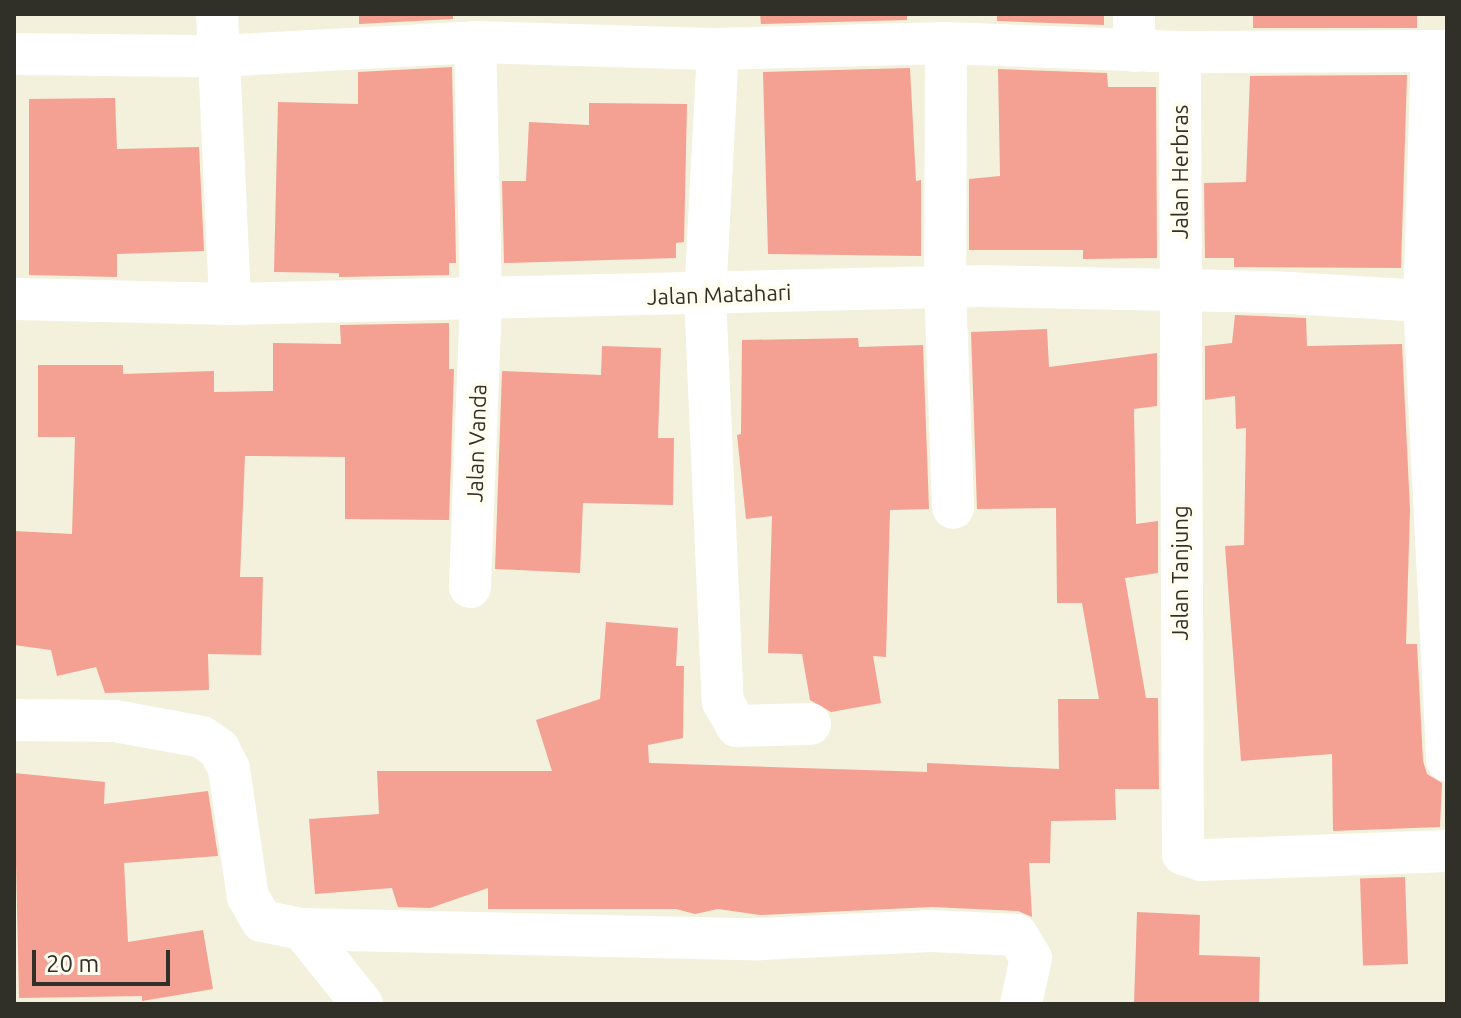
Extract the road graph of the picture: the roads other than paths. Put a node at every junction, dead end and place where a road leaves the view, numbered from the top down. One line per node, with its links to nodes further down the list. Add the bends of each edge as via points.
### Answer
1 (217, 14): 9 (street)
2 (1134, 32): 4 (street); 7 (street)
3 (475, 42): 5 (street); 9 (street); 14 (street, Jalan Vanda)
4 (946, 43): 5 (street); 10 (street)
5 (718, 49): 12 (street)
6 (1440, 51): 7 (street); 16 (street)
7 (1180, 52): 11 (street, Jalan Herbras)
8 (14, 54): 9 (street)
9 (218, 56): 15 (street)
10 (945, 287): 11 (street, Jalan Matahari); 12 (street, Jalan Matahari); 17 (street)
11 (1180, 292): 16 (street, Jalan Matahari); 23 (street, Jalan Tanjung, via 1183,854 1201,860)
12 (705, 296): 14 (street, Jalan Matahari); 21 (street, via 723,702 737,726)
13 (14, 299): 15 (street, Jalan Matahari)
14 (481, 299): 15 (street, Jalan Matahari); 18 (street, Jalan Vanda)
15 (230, 304)
16 (1432, 322): 19 (street)
17 (953, 508)
18 (470, 587)
19 (1441, 587): 22 (street)
20 (14, 720): 24 (street, via 115,721 202,737 219,749 229,769 248,897 262,921)
21 (810, 724)
22 (1447, 760)
23 (1447, 851)
24 (302, 929): 25 (street); 26 (street, via 760,939 931,931 1017,935 1031,958)
25 (362, 1004)
26 (1021, 1004)

